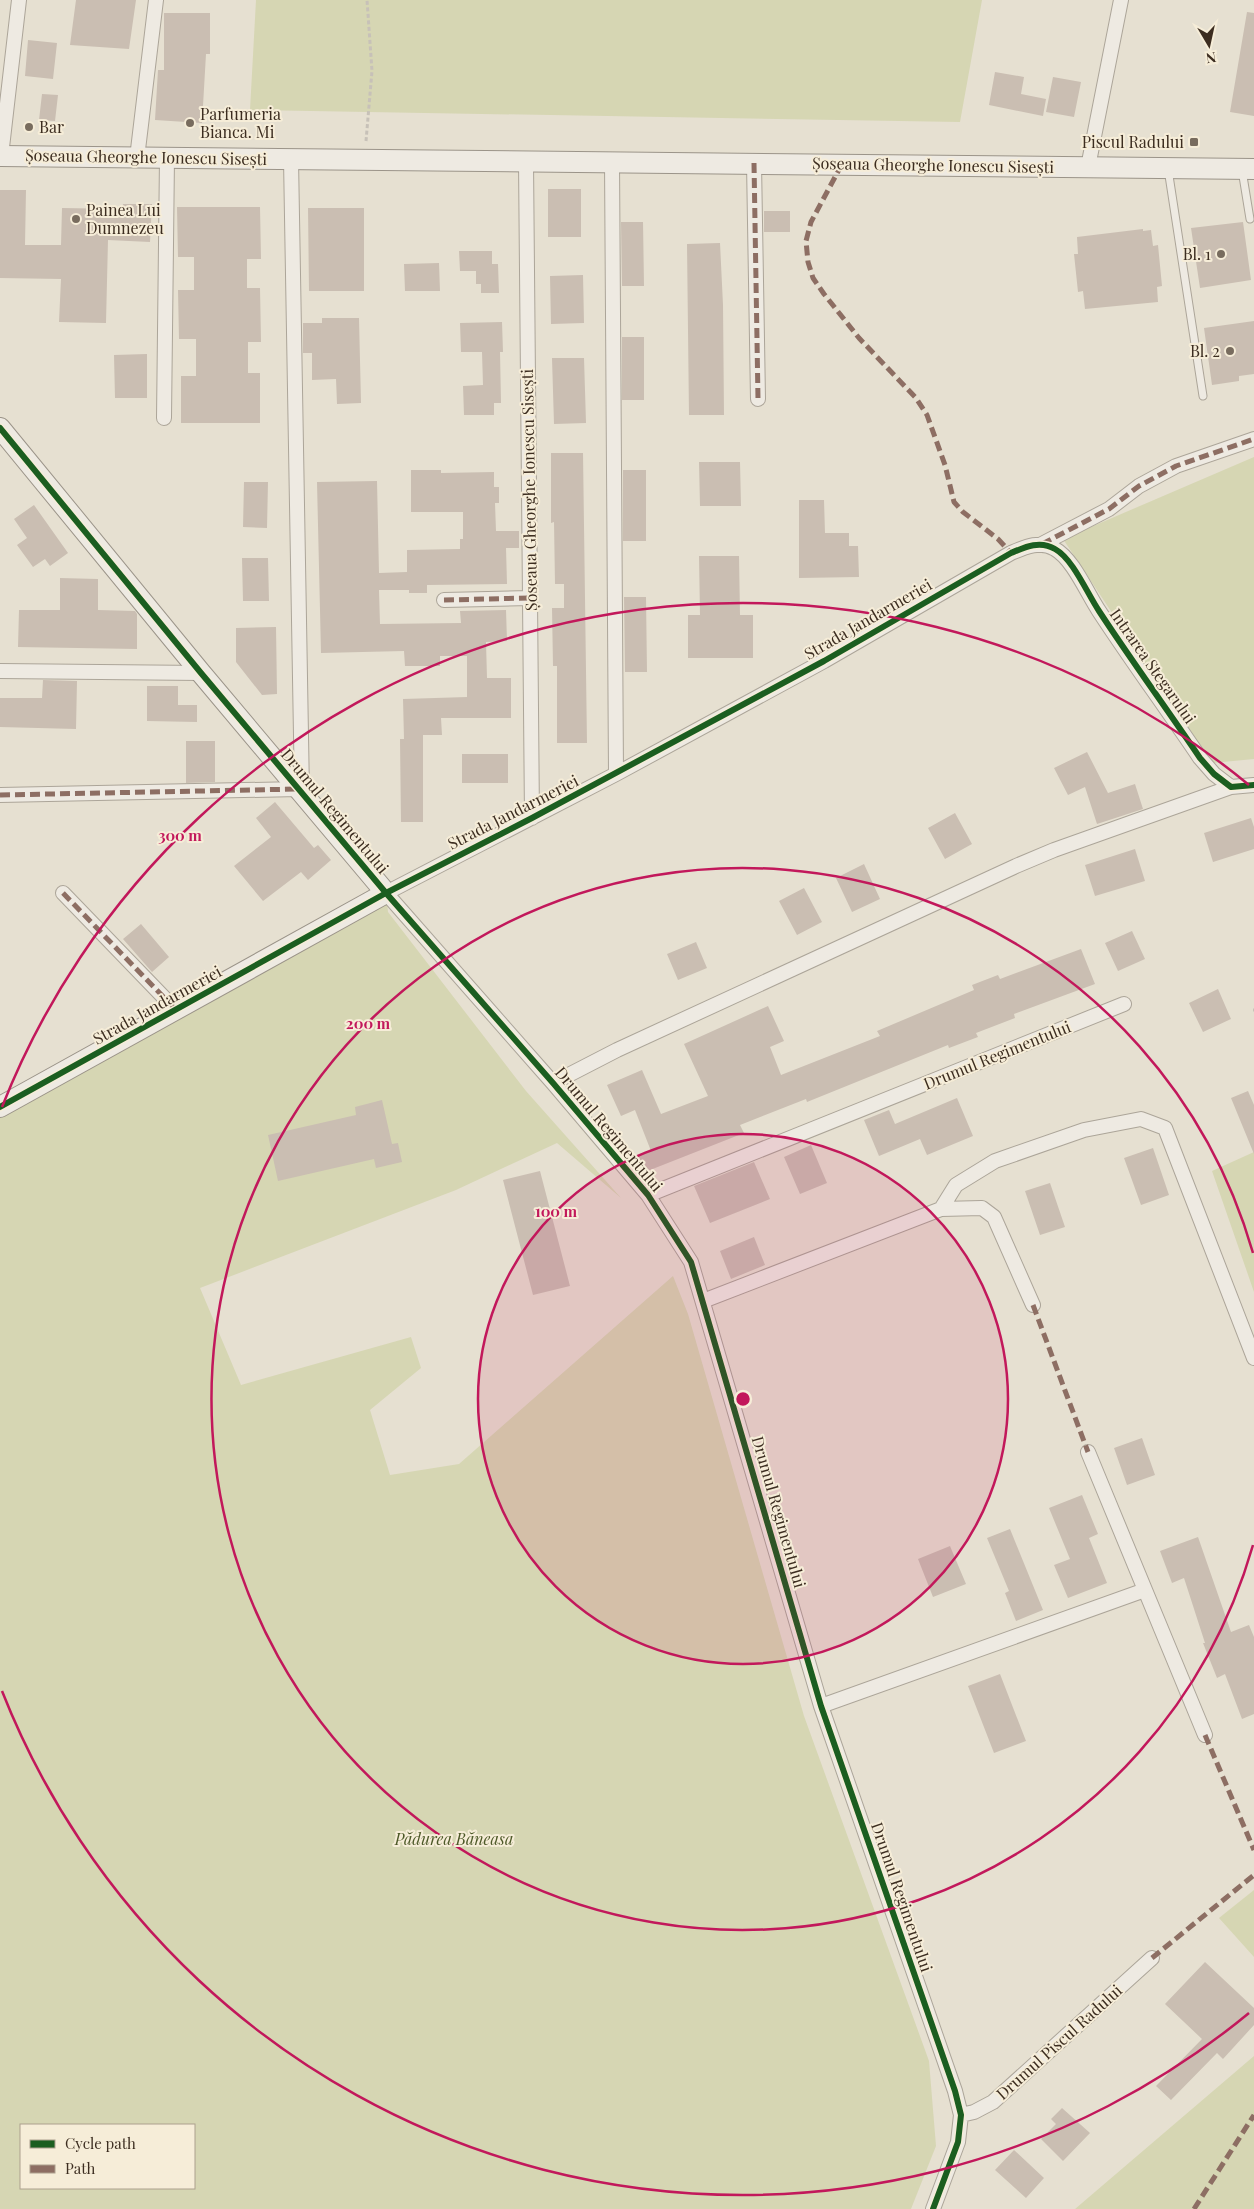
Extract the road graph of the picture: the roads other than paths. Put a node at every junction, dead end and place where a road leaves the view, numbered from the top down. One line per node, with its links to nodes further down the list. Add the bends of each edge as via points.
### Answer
1 (19, 0): 4 (street, Șoseaua Gheorghe Ionescu Sisești)
2 (156, 0): 5 (street)
3 (1121, 0): 11 (street)
4 (0, 156): 5 (main road, Șoseaua Gheorghe Ionescu Sisești)
5 (138, 158): 6 (main road, Șoseaua Gheorghe Ionescu Sisești)
6 (167, 158): 7 (main road, Șoseaua Gheorghe Ionescu Sisești); 17 (street)
7 (291, 159): 8 (main road, Șoseaua Gheorghe Ionescu Sisești); 29 (street, Șoseaua Gheorghe Ionescu Sisești)
8 (526, 161): 9 (main road, Șoseaua Gheorghe Ionescu Sisești); 22 (street, Șoseaua Gheorghe Ionescu Sisești)
9 (612, 161): 10 (main road, Șoseaua Gheorghe Ionescu Sisești); 26 (street)
10 (754, 163): 11 (main road, Șoseaua Gheorghe Ionescu Sisești); 16 (street)
11 (1088, 167): 12 (main road, Șoseaua Gheorghe Ionescu Sisești)
12 (1168, 168): 13 (main road, Șoseaua Gheorghe Ionescu Sisești); 15 (lane)
13 (1248, 169): 14 (lane)
14 (1250, 219)
15 (1203, 396)
16 (758, 399)
17 (164, 418)
18 (0, 428): 20 (main road, Drumul Regimentului)
19 (1254, 440): 21 (street, Strada Jandarmeriei, via 1176,466 1139,486 1109,509)
20 (6, 443): 25 (main road, Drumul Regimentului)
21 (1040, 545): 26 (street, Strada Jandarmeriei, via 1029,545 1011,553 824,661); 28 (street, Intrarea Stegarului, via 1055,549 1064,557 1200,758)
22 (530, 598): 23 (street); 31 (street, Șoseaua Gheorghe Ionescu Sisești)
23 (444, 600)
24 (0, 671): 25 (street)
25 (201, 673): 29 (main road, Drumul Regimentului)
26 (616, 774): 31 (street, Strada Jandarmeriei)
27 (1254, 785): 28 (street)
28 (1231, 787): 36 (street, via 1016,866 617,1050)
29 (300, 791): 30 (street); 33 (main road, Drumul Regimentului)
30 (0, 795)
31 (532, 818): 33 (street, Strada Jandarmeriei)
32 (62, 893): 35 (street)
33 (386, 893): 35 (main road, Strada Jandarmeriei); 36 (street, Drumul Regimentului)
34 (1124, 1004): 38 (street, Drumul Regimentului)
35 (176, 1010): 37 (main road, Strada Jandarmeriei)
36 (553, 1083): 38 (street, Drumul Regimentului)
37 (0, 1107)
38 (648, 1195): 40 (street, Drumul Regimentului, via 691,1262)
39 (941, 1209): 40 (street); 41 (street, via 982,1208 994,1216); 42 (street, via 956,1185 995,1161 1084,1130 1142,1118 1164,1128)
40 (704, 1301): 45 (street, Drumul Regimentului)
41 (1033, 1305)
42 (1254, 1358)
43 (1088, 1452): 44 (street)
44 (1145, 1590): 45 (street); 46 (street)
45 (822, 1706): 48 (street, Drumul Regimentului)
46 (1205, 1736)
47 (1152, 1958): 48 (street, Drumul Piscul Radului, via 993,2102)
48 (961, 2115): 49 (street, Drumul Regimentului, via 958,2142)
49 (933, 2209)

